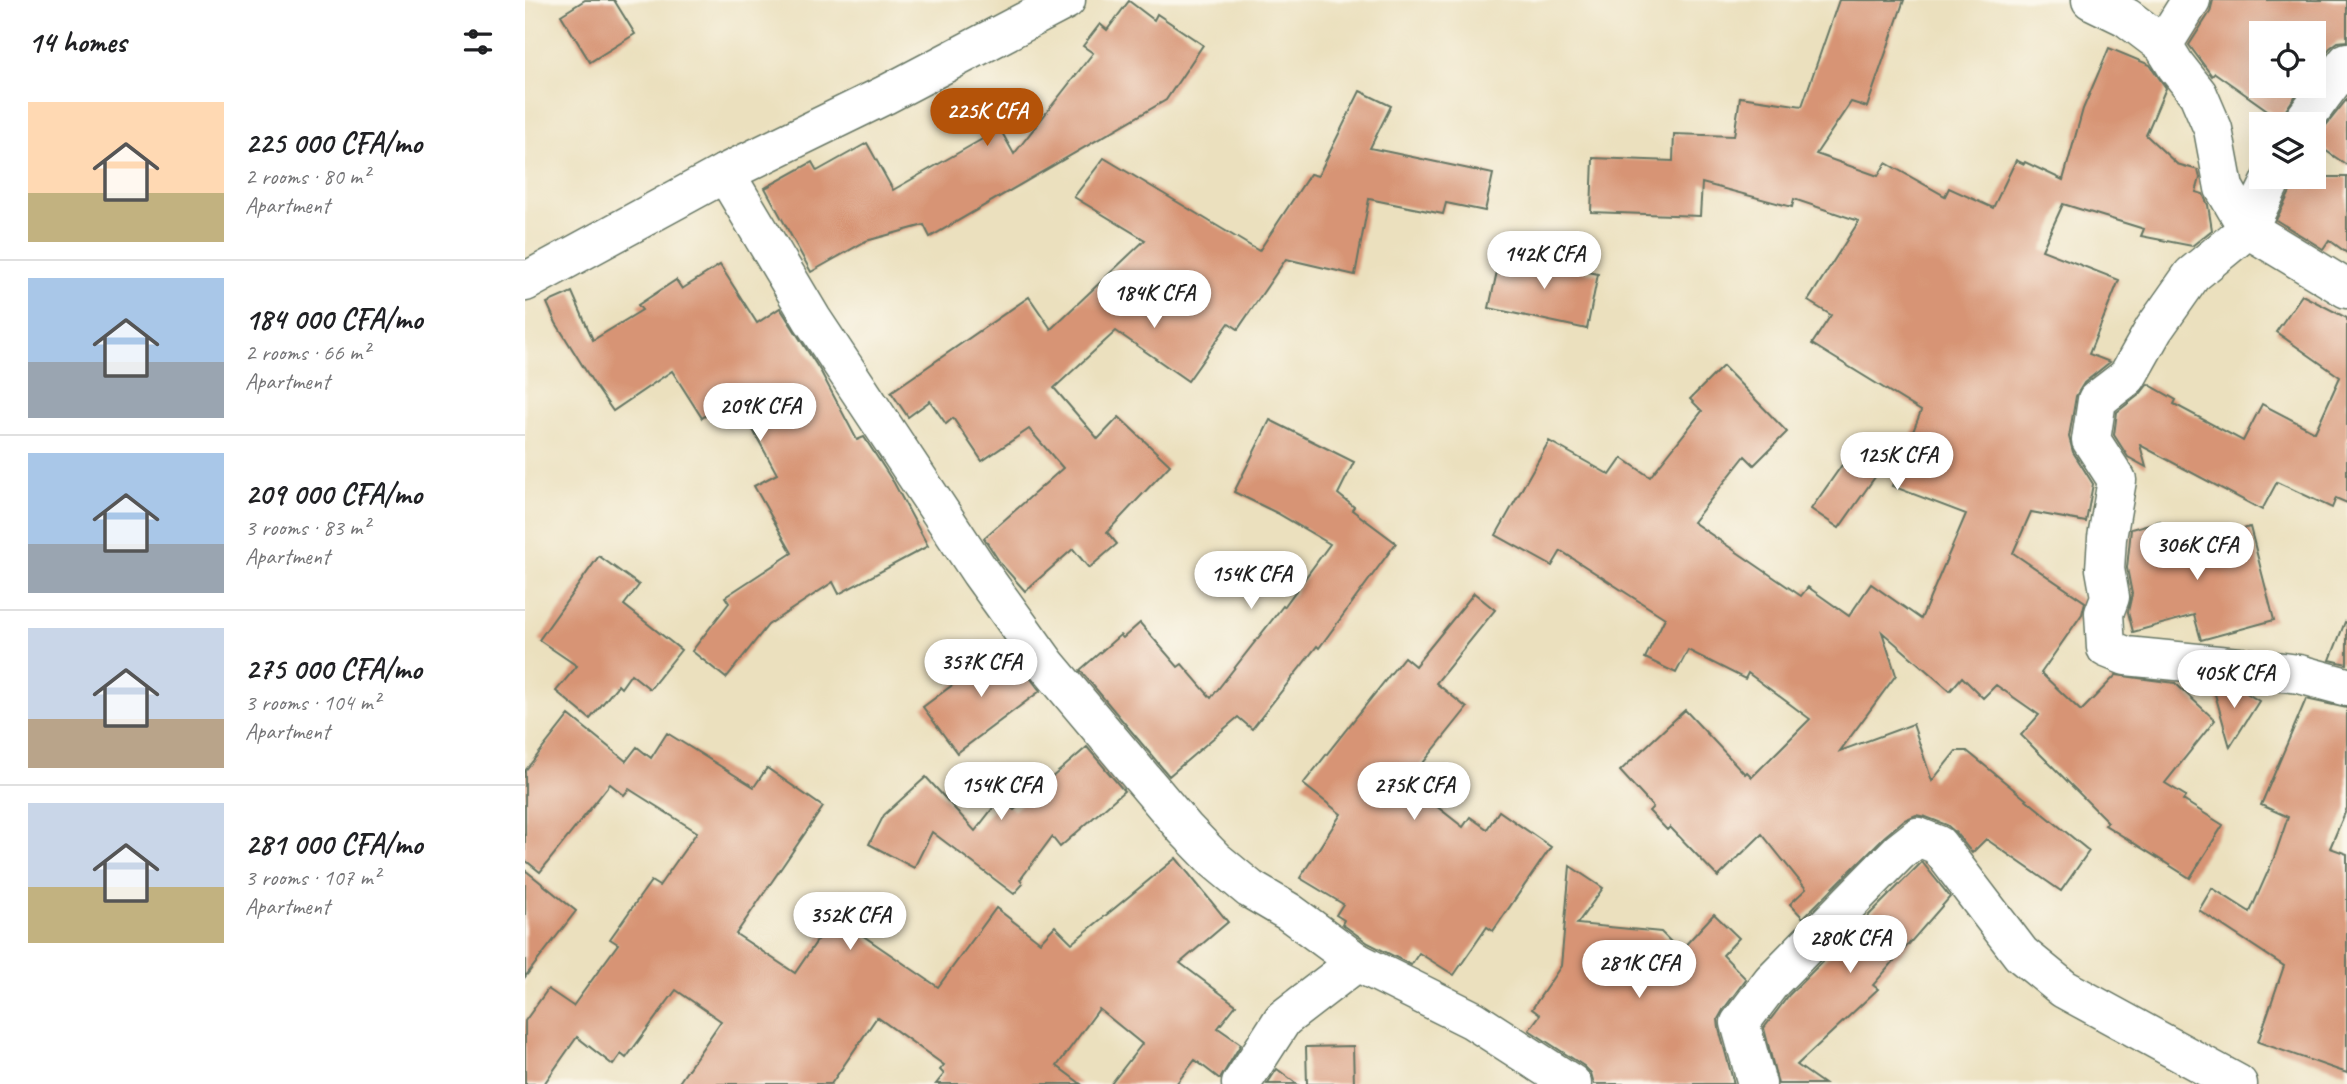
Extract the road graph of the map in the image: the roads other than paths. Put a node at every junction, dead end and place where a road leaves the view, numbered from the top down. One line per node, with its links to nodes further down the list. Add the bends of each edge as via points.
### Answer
1 (1066, 0): 7 (street)
2 (2091, 0): 4 (street, via 2126,17)
3 (2191, 0): 4 (street)
4 (2163, 45): 9 (street, via 2198,94 2213,129 2224,188)
5 (2347, 62): 6 (street)
6 (2310, 112)
7 (725, 173): 10 (street); 13 (street, via 812,318 973,562 1047,665 1215,860)
8 (2267, 189): 9 (street)
9 (2248, 229): 11 (street); 12 (street, via 2192,275 2127,377 2097,400 2091,440 2116,480 2105,569 2110,597 2104,614 2106,648 2126,656 2299,674)
10 (525, 282)
11 (2347, 289)
12 (2347, 687)
13 (1357, 961): 14 (street, via 1283,1019); 15 (street, via 1473,1020)
14 (1241, 1084)
15 (1571, 1084)
16 (1757, 1084): 17 (street, via 1740,1023 1772,981 1918,837 1938,845 2021,954 2064,989)
17 (2238, 1084)

